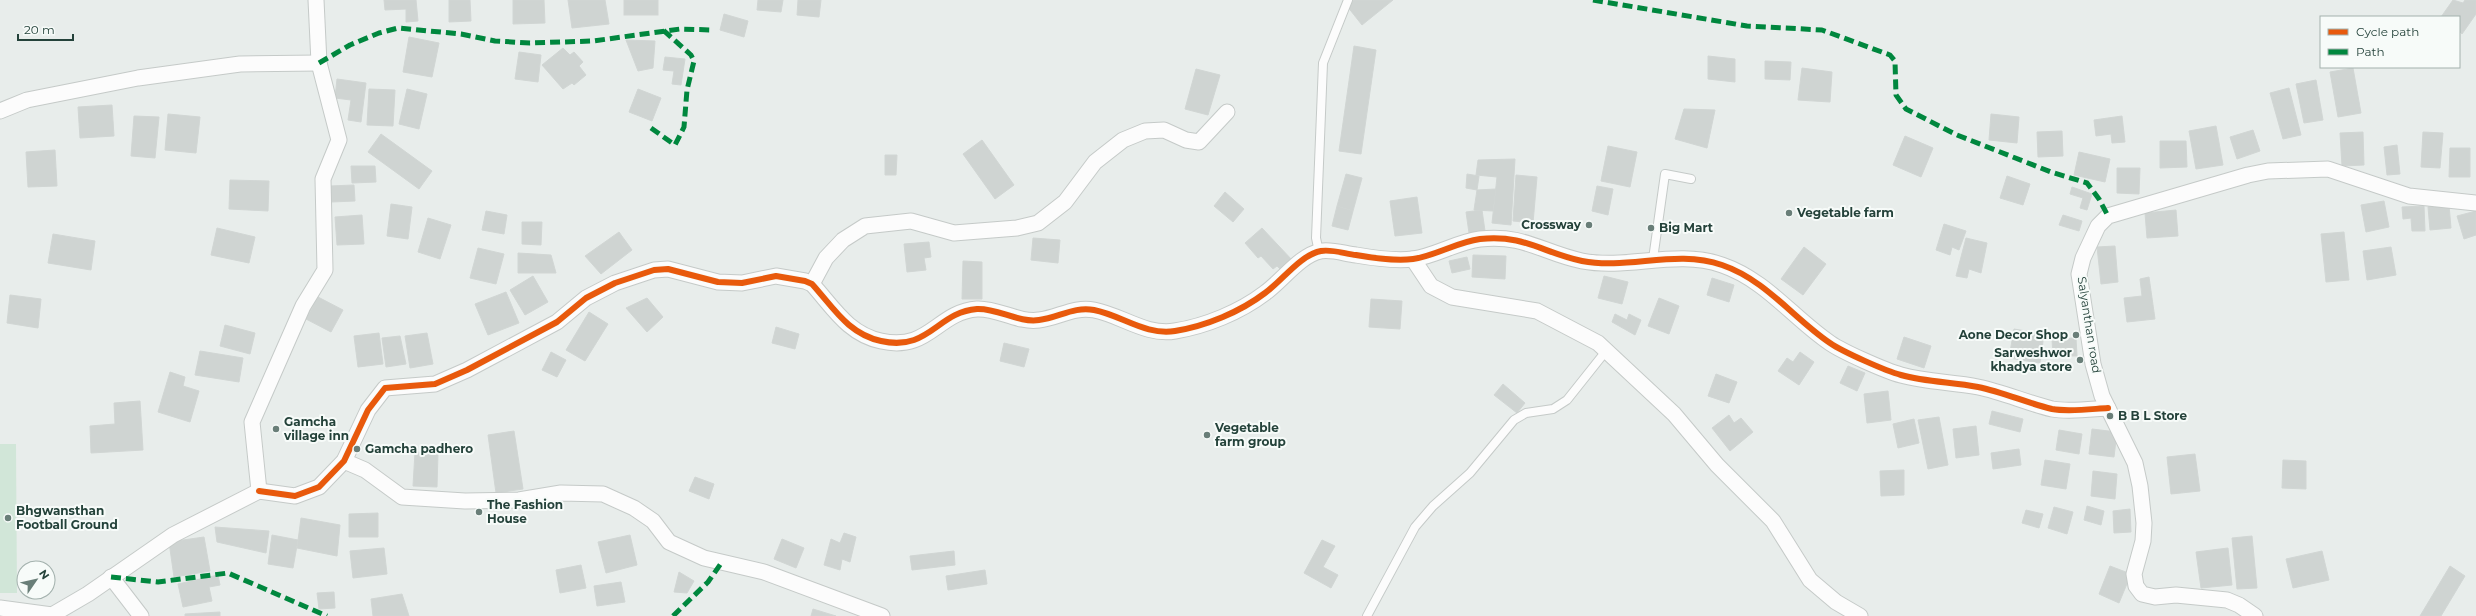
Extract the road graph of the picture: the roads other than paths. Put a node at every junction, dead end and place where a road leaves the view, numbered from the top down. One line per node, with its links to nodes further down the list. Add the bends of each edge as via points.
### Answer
1 (316, 0): 3 (street)
2 (1348, 0): 8 (lane, via 1323,63 1316,238)
3 (319, 63): 4 (street, via 240,64 138,78 27,100); 15 (street, via 339,140 323,179 325,270 303,306 252,422)
4 (0, 111)
5 (1227, 112): 11 (street, via 1199,142 1186,140 1164,130 1145,131 1123,140 1095,162 1065,202 1038,223 1017,228 954,233 911,221 865,226 843,240 826,258)
6 (1691, 178): 10 (lane, via 1665,174)
7 (2476, 203): 13 (street, Salyanthan road, via 2409,196 2328,169 2268,171 2108,216 2098,226 2083,258 2079,274 2093,364)
8 (1318, 252): 9 (street); 11 (street, via 1239,310 1174,331 1156,332 1093,310 1075,309 1038,321 1022,320 981,308 952,315 918,340 907,343 883,342 852,329)
9 (1413, 259): 10 (street, via 1480,239 1526,241 1559,255 1586,262); 12 (street, via 1431,286 1452,297 1537,311 1598,343)
10 (1653, 259): 13 (street, via 1687,258 1727,267 1768,290 1831,344 1900,375 1979,387 2056,410)
11 (812, 284): 14 (street, via 776,276 742,283 718,282 668,269 654,270 615,283 586,298 557,322 468,370 435,384 384,388 368,410)
12 (1606, 351): 20 (lane, via 1567,400 1554,409 1526,413 1514,420 1470,473 1433,506 1416,527); 21 (street, via 1674,414 1717,465 1773,521 1810,580 1836,602)
13 (2108, 408): 22 (street, Salyanthan road, via 2135,463 2140,486 2144,523 2143,541 2134,574 2136,586 2142,594 2155,597 2176,595 2226,600)
14 (344, 461): 15 (street, via 319,487 295,496); 19 (street, via 365,470 402,497 465,501 519,500 561,493 603,494 634,508 653,521 669,542 704,558 764,572)
15 (259, 491): 16 (street, via 173,535)
16 (111, 577): 17 (street, via 52,615); 18 (street)
17 (0, 608)
18 (141, 616)
19 (882, 616)
20 (1367, 616)
21 (1860, 616)
22 (2255, 616)

